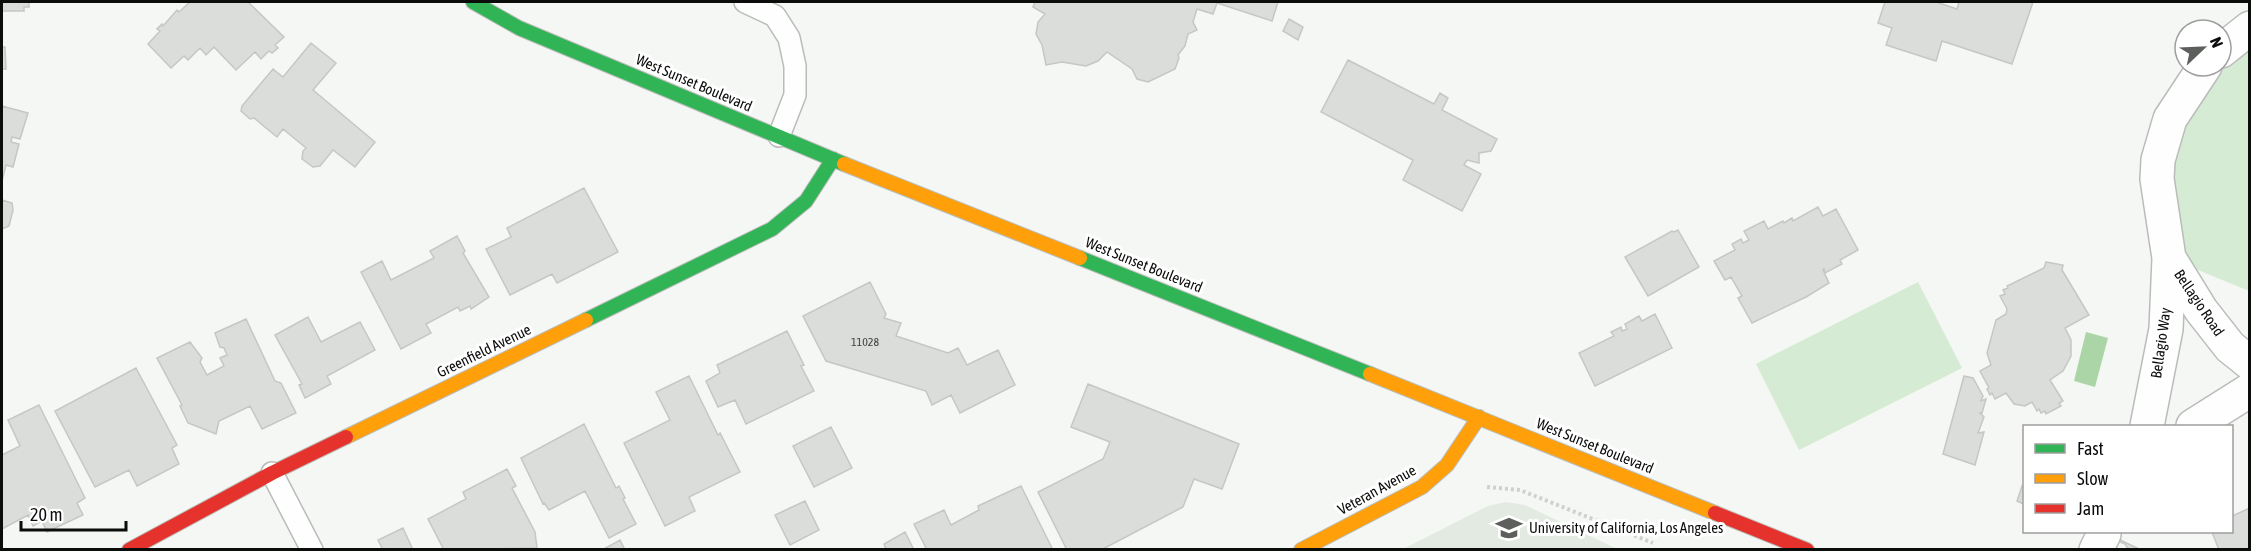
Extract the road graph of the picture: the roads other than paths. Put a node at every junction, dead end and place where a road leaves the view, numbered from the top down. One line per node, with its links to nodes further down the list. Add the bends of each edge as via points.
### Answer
1 (473, 2): 6 (main road, West Sunset Boulevard, via 519,28)
2 (745, 2): 6 (lane, via 775,16 789,38 795,66 795,95)
3 (2250, 28): 4 (street)
4 (2233, 41)
5 (2197, 78): 8 (street, Bellagio Road, via 2170,119 2158,160 2157,179)
6 (779, 136): 7 (main road, West Sunset Boulevard)
7 (833, 159): 11 (main road, West Sunset Boulevard); 14 (main road, Greenfield Avenue, via 806,201 772,229)
8 (2169, 258): 9 (street, Bellagio Road, via 2201,310 2230,347); 12 (street, Bellagio Way, via 2166,329)
9 (2250, 363)
10 (2250, 390): 13 (street)
11 (1479, 417): 17 (main road, Veteran Avenue, via 1447,465 1422,487); 18 (main road, West Sunset Boulevard)
12 (2147, 425)
13 (2194, 425)
14 (272, 473): 15 (main road, Greenfield Avenue); 16 (lane)
15 (129, 549)
16 (312, 549)
17 (1301, 549)
18 (1807, 549)

